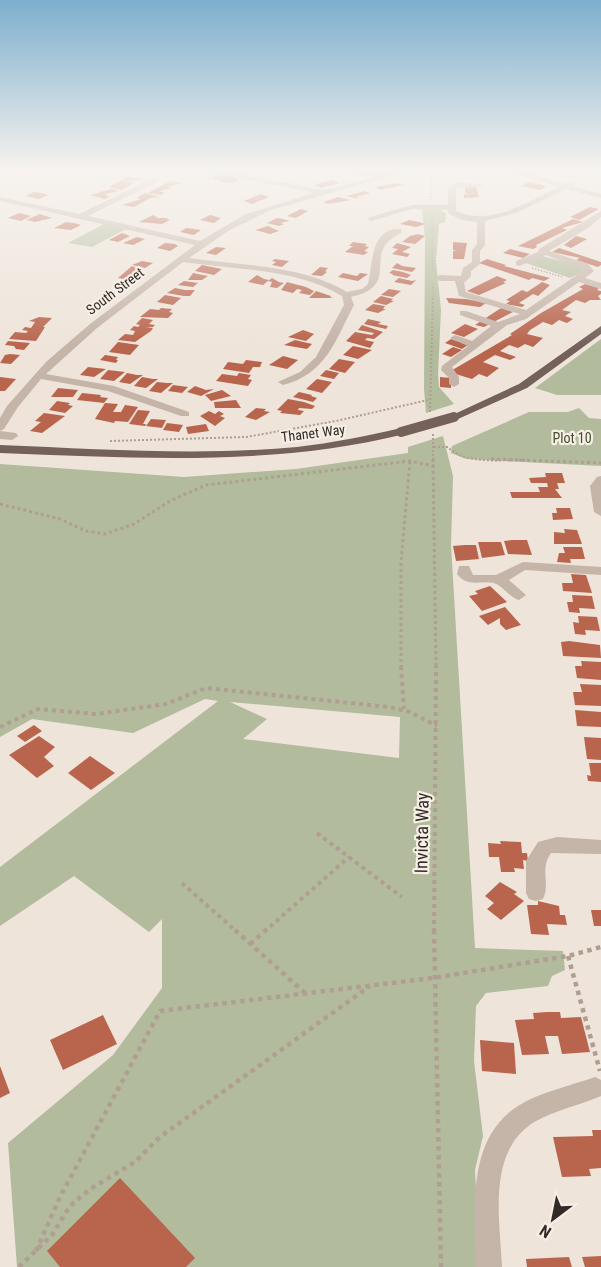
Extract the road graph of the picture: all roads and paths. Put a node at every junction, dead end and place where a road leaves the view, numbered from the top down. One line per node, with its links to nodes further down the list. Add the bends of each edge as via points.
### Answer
1 (134, 228): 6 (street)
2 (228, 228): 6 (street, South Street)
3 (481, 228): 11 (street, via 475,263)
4 (581, 228): 7 (street, via 544,248)
5 (398, 231): 14 (street, via 380,242 370,288)
6 (203, 244): 8 (street, South Street)
7 (544, 253): 9 (street, via 514,262); 12 (street, via 594,269)
8 (181, 259): 14 (street, via 303,278 329,285); 21 (street, South Street, via 96,324)
9 (530, 269): 12 (path)
10 (440, 278): 11 (street)
11 (462, 279): 16 (street, via 459,283 464,295)
12 (576, 280): 13 (street); 16 (street)
13 (601, 286)
14 (346, 295): 22 (street, via 349,305 325,351 304,374)
15 (463, 313): 17 (street)
16 (527, 313): 17 (street)
17 (500, 326): 20 (street)
18 (601, 329): 32 (main road, Thanet Way, bridge, via 523,387 454,417 341,446 218,457)
19 (455, 338): 20 (street)
20 (474, 345): 23 (street, via 447,366)
21 (40, 376): 25 (street, via 110,388); 28 (street, South Street, via 11,408)
22 (283, 382)
23 (454, 384)
24 (183, 401): 25 (street)
25 (171, 408): 26 (street)
26 (186, 414)
27 (431, 421): 30 (path, via 428,400 336,422 246,437)
28 (0, 427)
29 (433, 432): 31 (path, Invicta Way)
30 (107, 441)
31 (434, 447): 34 (path, via 448,447 467,458); 35 (path, Invicta Way)
32 (0, 448)
33 (410, 461): 35 (path); 37 (path, via 206,485 170,501 134,524 105,534); 43 (path, via 402,557 400,671)
34 (601, 463)
35 (434, 466): 44 (path, Invicta Way)
36 (599, 483): 38 (street)
37 (0, 504)
38 (601, 512)
39 (464, 569): 41 (street, via 470,579)
40 (601, 571): 41 (street, via 523,566)
41 (499, 579): 42 (street)
42 (519, 595)
43 (404, 710): 44 (path); 45 (path, via 206,688 166,704 96,714 38,710)
44 (437, 726): 55 (path, Invicta Way)
45 (0, 727)
46 (317, 833): 48 (path)
47 (601, 847): 50 (street, via 544,847 536,861)
48 (349, 858): 51 (path); 52 (path)
49 (182, 883): 52 (path)
50 (536, 893)
51 (402, 897)
52 (250, 944): 57 (path)
53 (601, 947): 54 (path)
54 (568, 956): 55 (path); 58 (path)
55 (433, 978): 56 (path); 61 (path, Invicta Way)
56 (371, 985): 57 (path); 59 (path, via 160,1137 135,1161 90,1189 70,1206 52,1235)
57 (306, 994): 59 (path, via 160,1011 60,1197)
58 (598, 1082): 62 (street, via 527,1114 503,1134 491,1161 488,1182)
59 (36, 1251): 60 (path)
60 (19, 1267)
61 (441, 1267)
62 (489, 1267)

